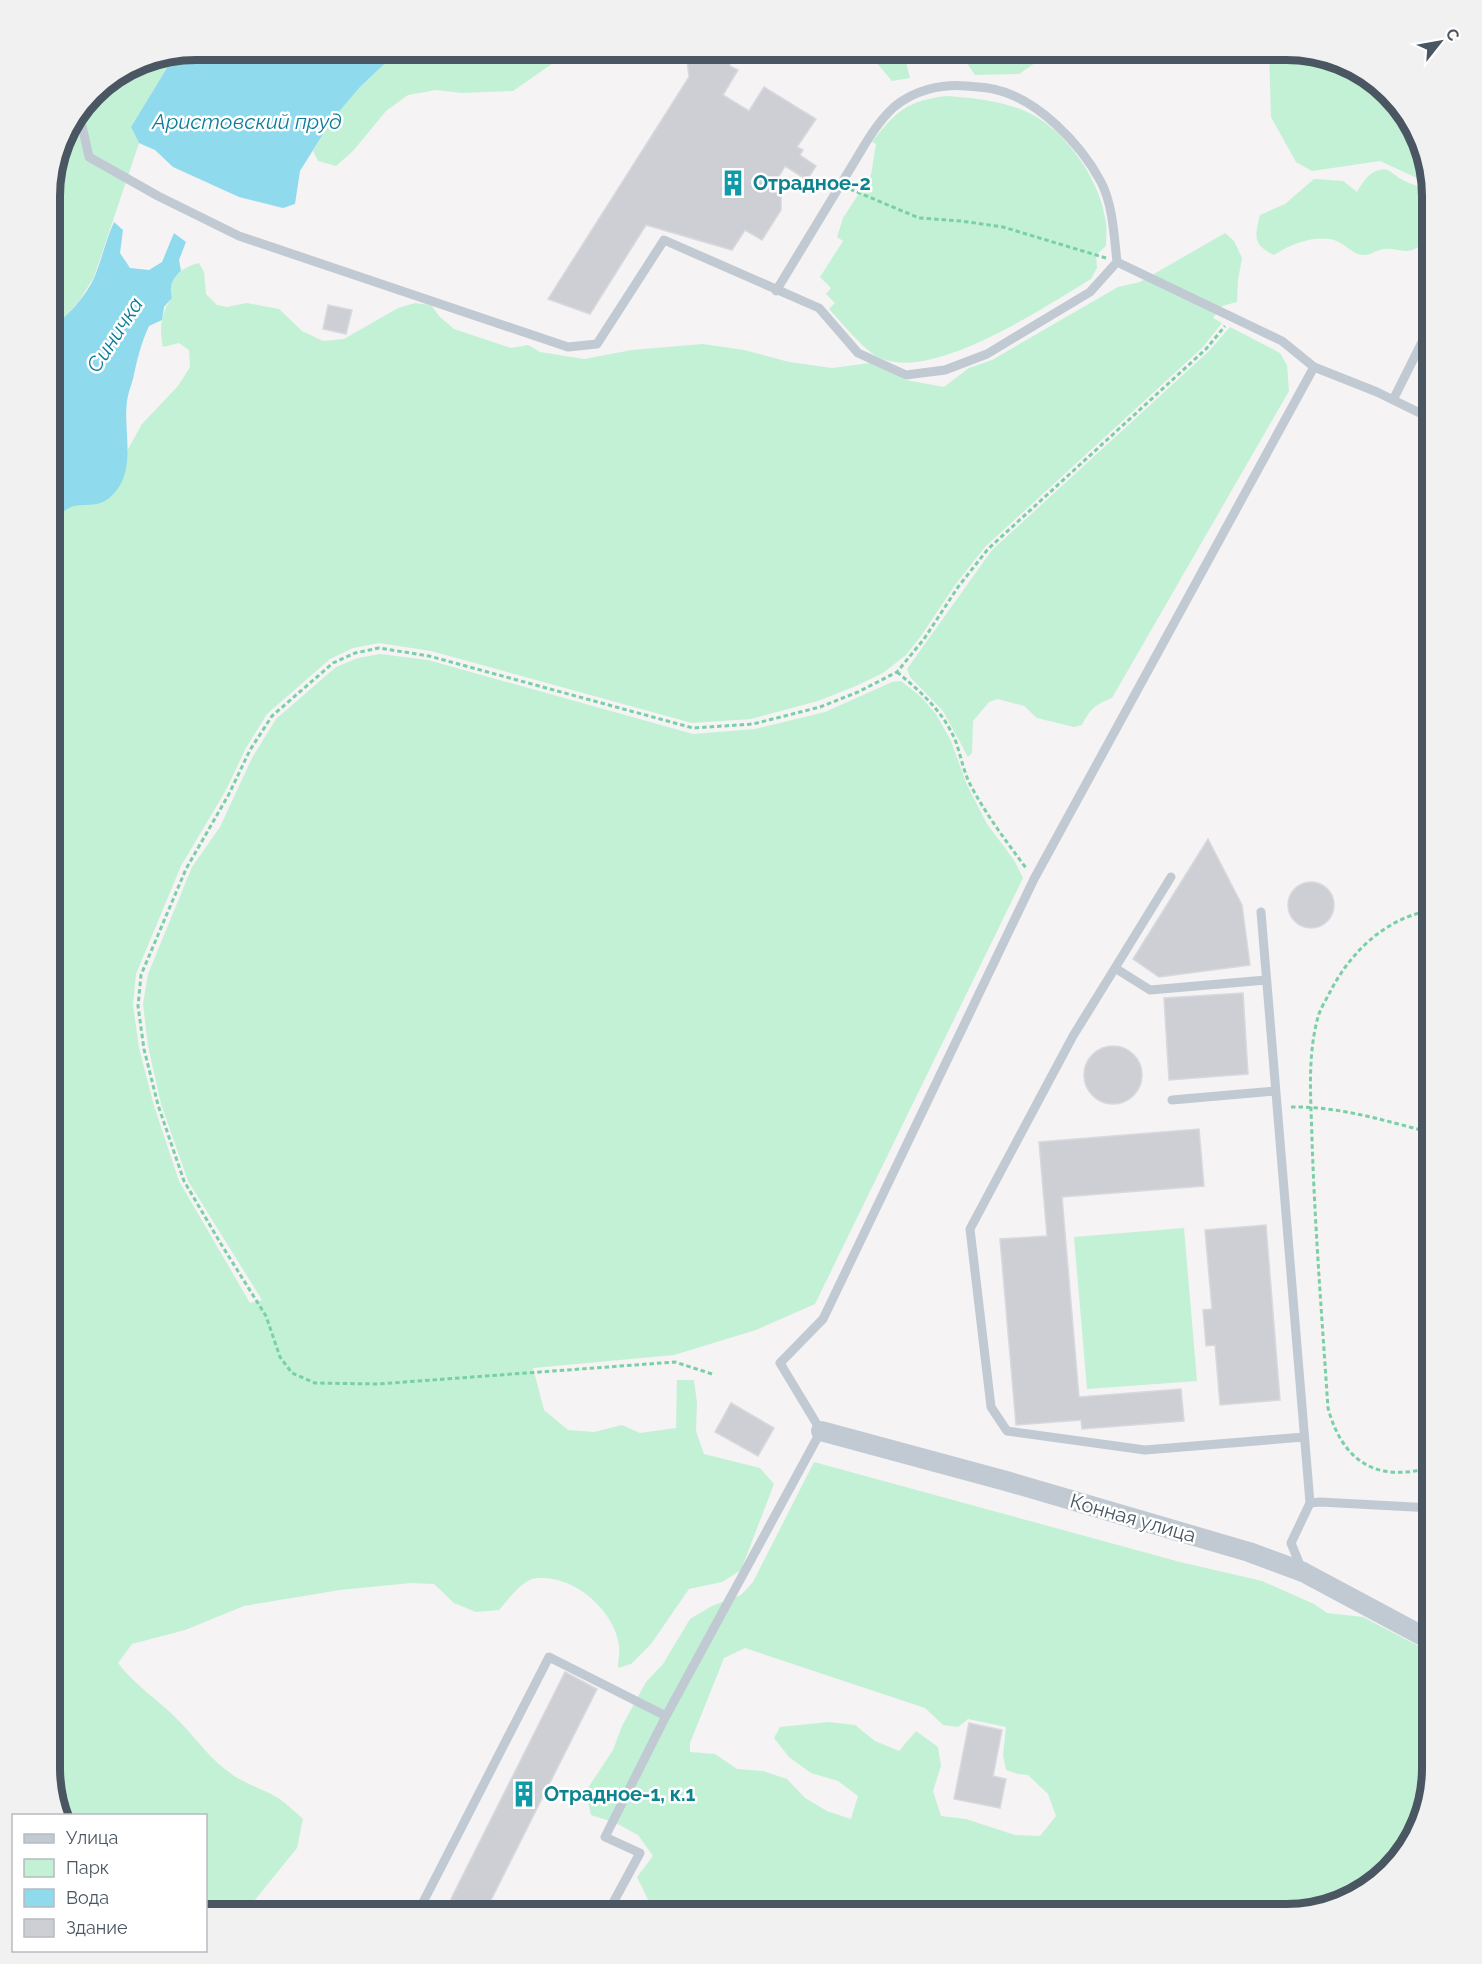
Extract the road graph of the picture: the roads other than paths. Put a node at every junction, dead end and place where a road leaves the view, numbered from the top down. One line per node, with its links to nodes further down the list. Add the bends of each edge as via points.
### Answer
1 (82, 123): 3 (lane, via 89,157 239,236 568,347 597,344 664,240)
2 (1117, 262): 3 (lane, via 1090,292 987,354 945,370 906,375 858,353 819,308); 3 (lane, via 1102,184 1084,153 1058,125 1026,102 995,89 939,87 915,94 894,107 872,133); 5 (lane, via 1282,341)
3 (776, 291)
4 (1422, 342): 6 (lane)
5 (1314, 368): 6 (lane); 14 (lane, via 1034,879 823,1319 780,1364)
6 (1393, 400): 7 (lane)
7 (1422, 414)
8 (1172, 877): 10 (lane)
9 (1261, 912): 11 (lane)
10 (1115, 968): 11 (lane, via 1150,990); 15 (lane, via 1073,1036 970,1228 991,1407 1007,1431 1145,1449)
11 (1266, 980): 12 (lane)
12 (1275, 1091): 13 (lane); 15 (lane)
13 (1172, 1100)
14 (821, 1431): 18 (street, Конная улица, via 1006,1481); 20 (lane)
15 (1304, 1437): 16 (lane)
16 (1310, 1503): 17 (lane); 18 (lane, via 1291,1543)
17 (1422, 1507)
18 (1303, 1572): 19 (street, Конная улица)
19 (1422, 1636)
20 (666, 1716): 21 (lane, via 549,1657); 22 (lane, via 605,1837 640,1853)
21 (422, 1904)
22 (612, 1904)

